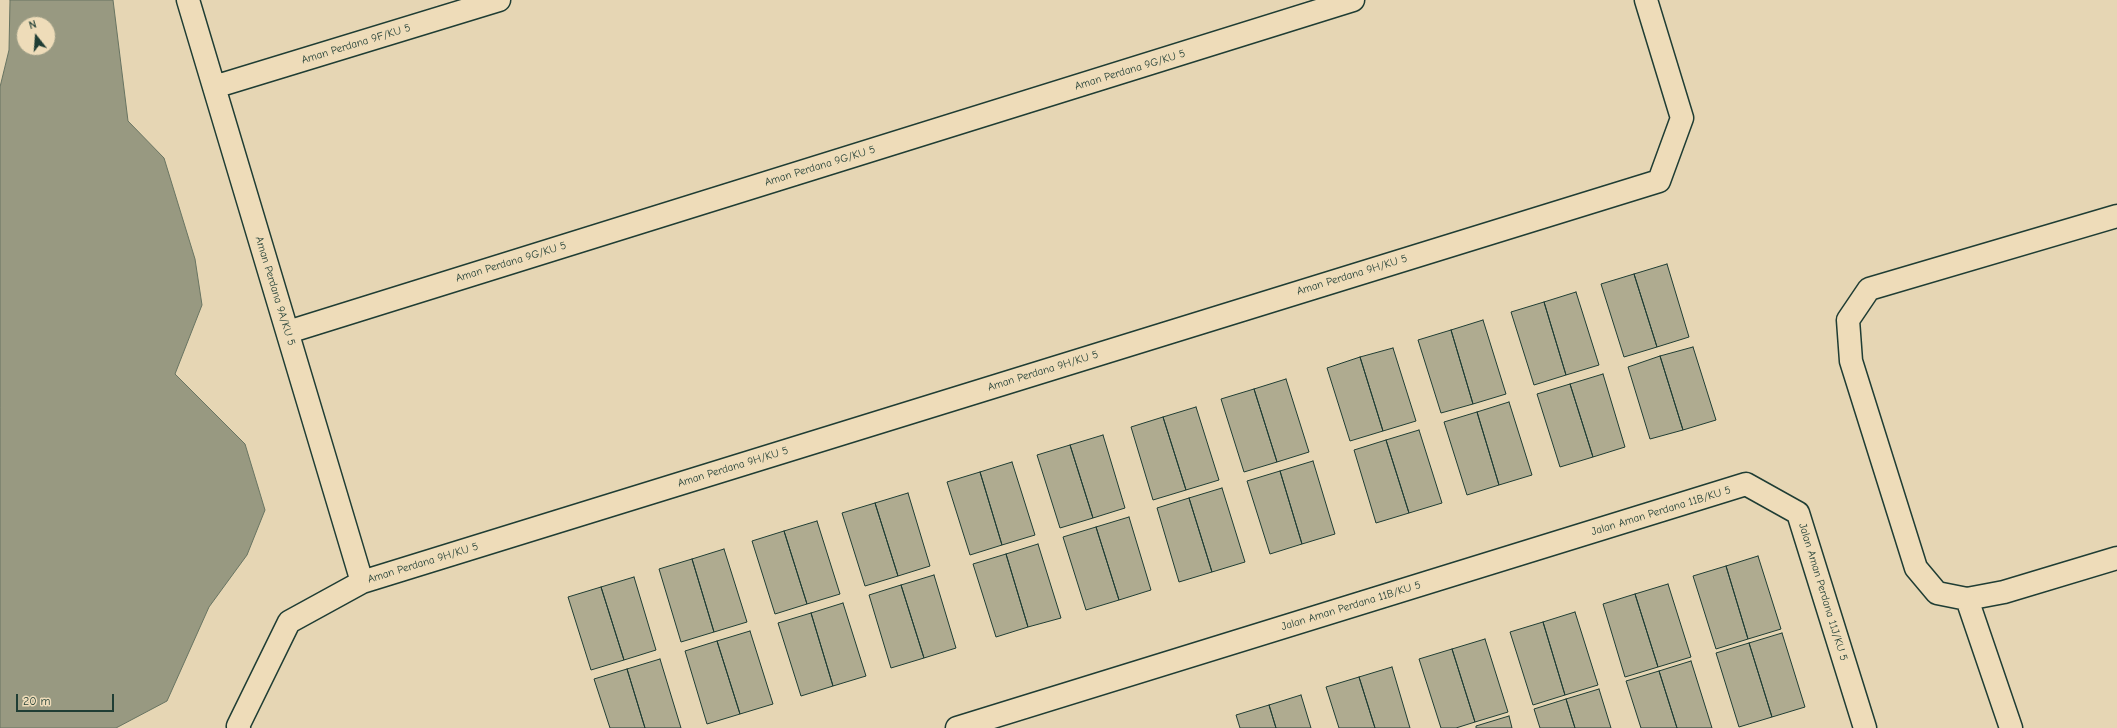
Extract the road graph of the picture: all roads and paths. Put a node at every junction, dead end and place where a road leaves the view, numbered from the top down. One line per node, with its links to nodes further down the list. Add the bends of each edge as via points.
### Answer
1 (188, 0): 5 (street, Aman Perdana 9A/KU 5)
2 (498, 0): 5 (street, Aman Perdana 9F/KU 5)
3 (1353, 0): 7 (street, Aman Perdana 9G/KU 5)
4 (1646, 0): 10 (street, Aman Perdana 9H/KU 5, via 1682,118 1659,180)
5 (214, 87): 7 (street, Aman Perdana 9A/KU 5)
6 (2117, 216): 11 (street, via 1869,289 1848,320 1851,361 1916,568 1937,593)
7 (288, 332): 10 (street, Aman Perdana 9A/KU 5)
8 (1746, 484): 13 (street, Jalan Aman Perdana 11B/KU 5); 14 (street, Jalan Aman Perdana 11J/KU 5, via 1798,513)
9 (2117, 558): 11 (street, via 2004,592)
10 (362, 582): 12 (street, via 289,622)
11 (1967, 599): 15 (street)
12 (239, 728)
13 (957, 728)
14 (1865, 728)
15 (2011, 728)

